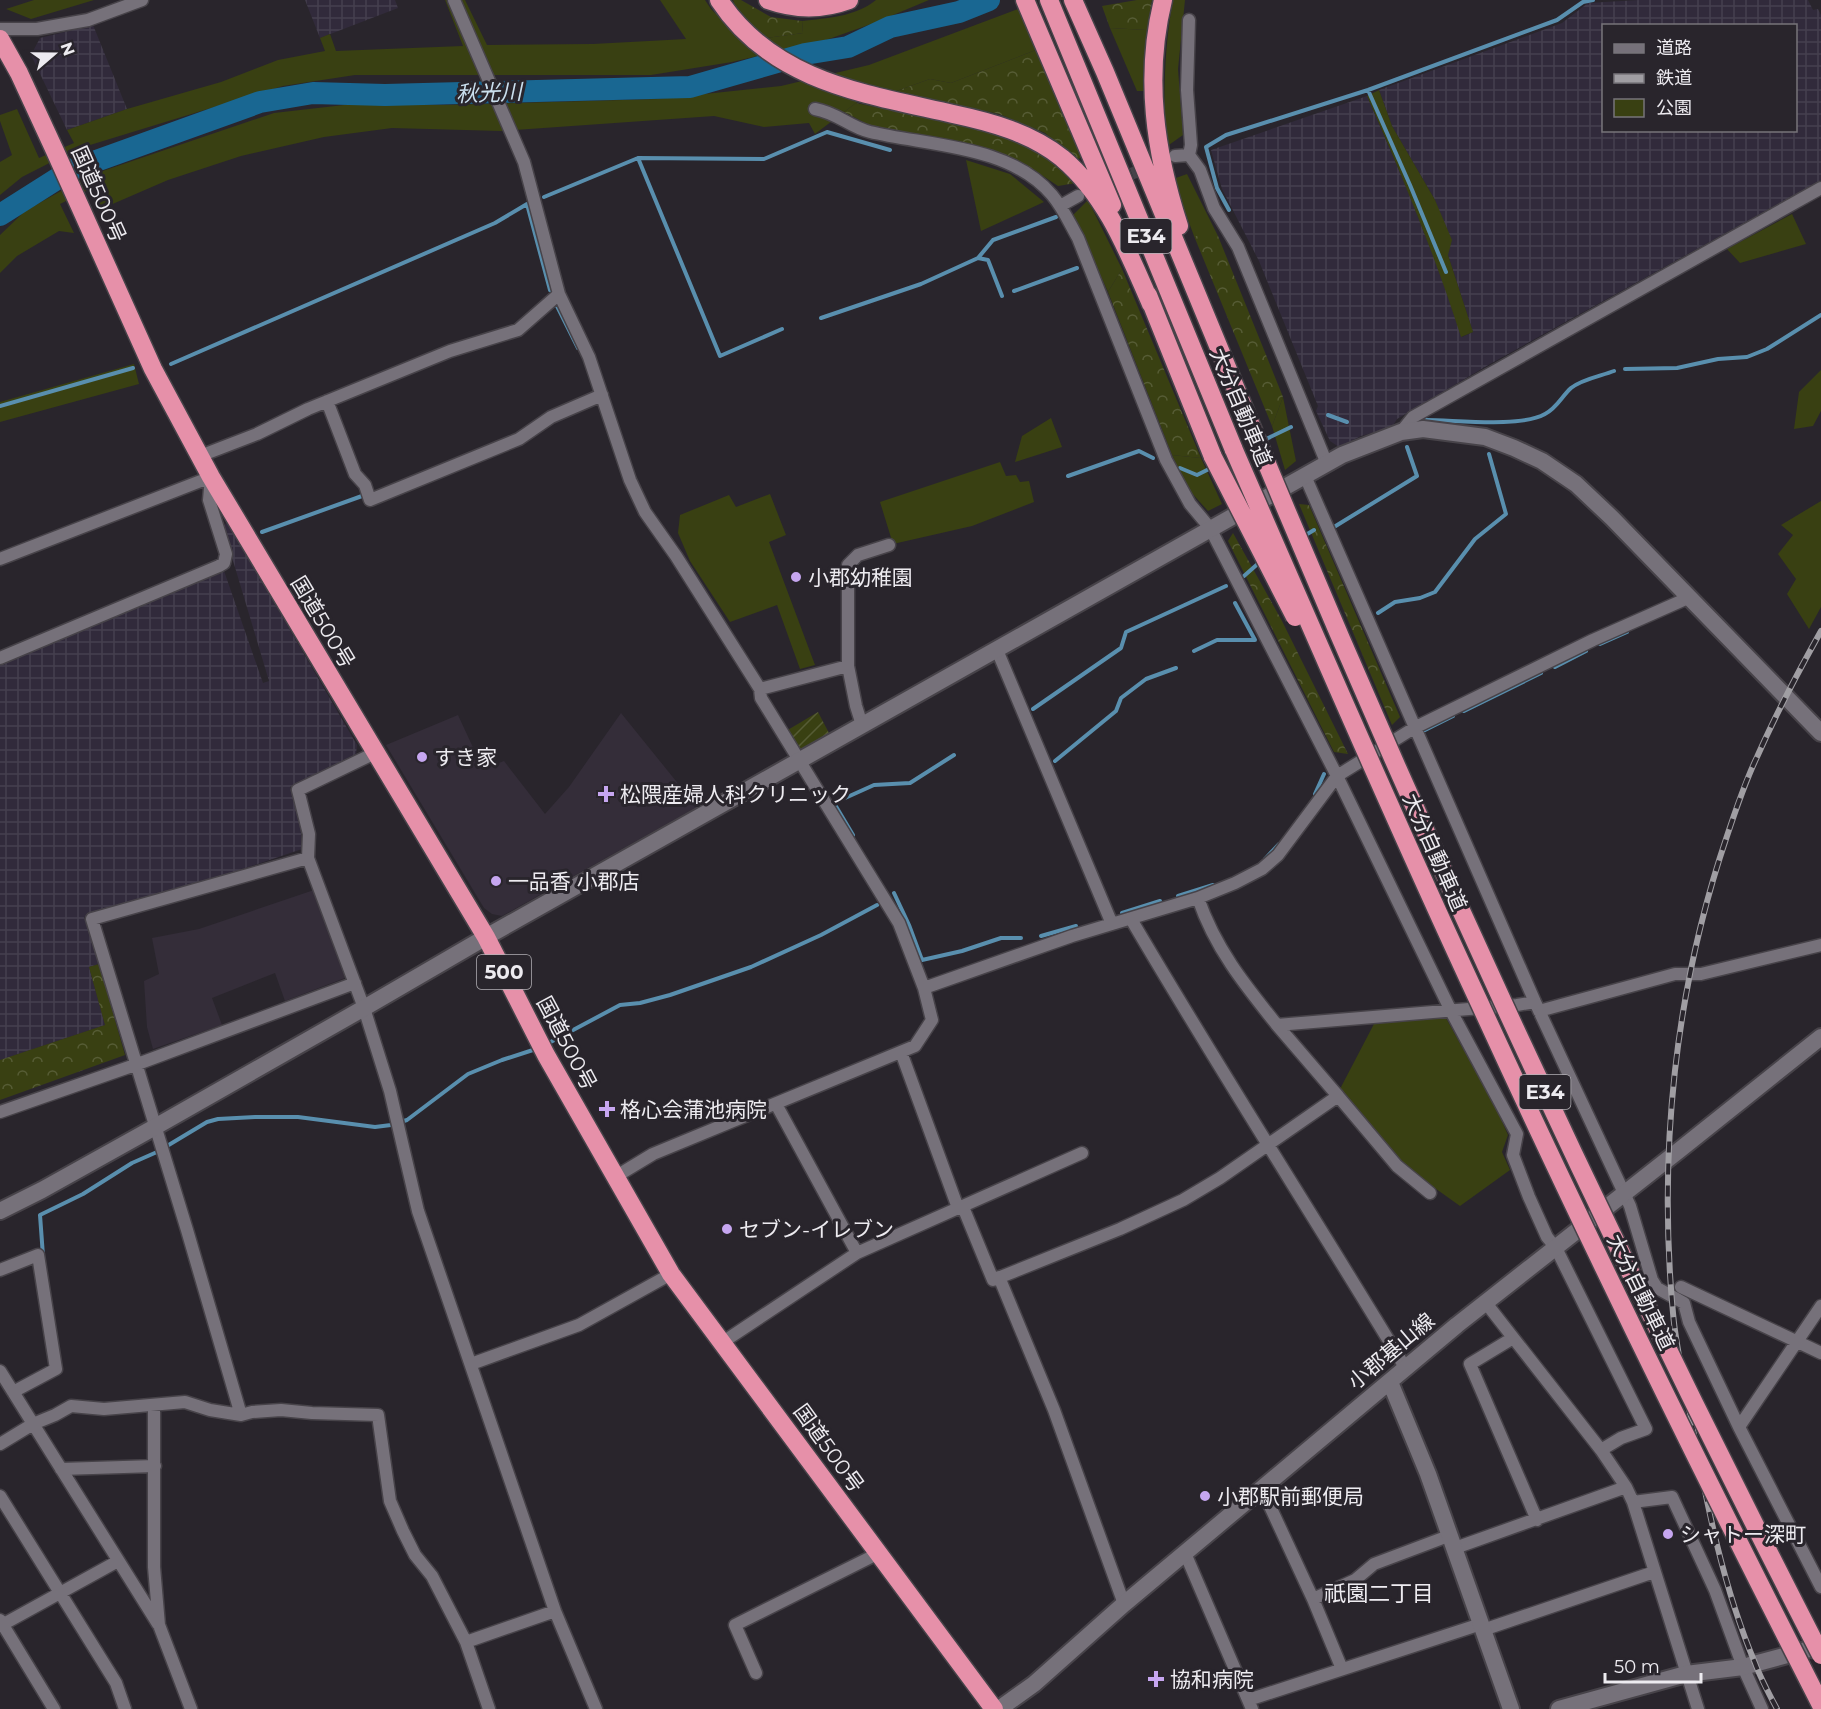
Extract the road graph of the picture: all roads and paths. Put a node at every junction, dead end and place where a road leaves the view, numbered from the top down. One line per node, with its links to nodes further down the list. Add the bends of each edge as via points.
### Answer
1 (142, 0): 11 (street, via 88,20 37,29)
2 (454, 0): 19 (street, via 530,178)
3 (719, 0): 20 (highway, via 750,37 793,67 873,97 996,125 1031,139 1061,158 1087,184 1110,216)
4 (768, 0): 5 (highway, via 800,8)
5 (849, 0)
6 (1025, 0): 20 (highway)
7 (1049, 0): 41 (highway, 大分自動車道 / E34, bridge, via 1234,450)
8 (1080, 7): 24 (highway, 大分自動車道 / E34)
9 (1161, 9): 24 (highway, via 1154,48 1153,109 1165,179)
10 (1189, 20): 14 (street)
11 (0, 29)
12 (0, 39): 25 (highway, 国道500号 / 500, via 153,369)
13 (815, 109): 18 (street, via 866,131 978,152 1009,163 1032,177)
14 (1189, 155): 15 (street); 26 (street, via 1238,247)
15 (1175, 156)
16 (1821, 188): 23 (street, via 1433,405 1413,417)
17 (1078, 196): 18 (street)
18 (1060, 206): 29 (street, via 1078,238 1166,460 1190,504)
19 (559, 294): 21 (street, via 590,357); 22 (street, via 518,330 450,351)
20 (1151, 304): 41 (highway, bridge, via 1213,457)
21 (602, 395): 22 (street, via 551,417 519,439 370,500 365,485 355,474); 36 (street, via 630,480 645,512)
22 (327, 401): 25 (street)
23 (1401, 432): 26 (street); 32 (street, via 1423,429 1485,437 1542,461 1612,518)
24 (1259, 439): 115 (highway, 大分自動車道 / E34, bridge, via 1389,750 1570,1147 1718,1454)
25 (200, 456): 28 (highway, 国道500号 / 500)
26 (1327, 464): 27 (street)
27 (1305, 476): 29 (street); 38 (street)
28 (211, 477): 31 (street); 34 (street, via 209,500 226,554 224,562); 40 (highway, 国道500号 / 500)
29 (1210, 528): 33 (street); 43 (street)
30 (889, 545): 35 (street, via 858,555 848,565)
31 (0, 559)
32 (1688, 598): 38 (street); 39 (street)
33 (997, 650): 37 (street); 47 (street)
34 (0, 658)
35 (848, 666): 36 (street); 37 (street)
36 (759, 689): 42 (street)
37 (862, 725): 42 (street)
38 (1414, 728): 43 (street); 52 (street)
39 (1821, 733)
40 (375, 753): 44 (street, via 298,790 309,834); 48 (highway, 国道500号 / 500)
41 (1369, 759): 121 (highway, 大分自動車道 / E34, bridge, via 1597,1253)
42 (799, 760): 48 (street); 51 (street, via 899,923)
43 (1337, 776): 45 (street, via 1290,840 1262,869); 54 (street)
44 (308, 858): 50 (street); 58 (street, via 92,919)
45 (1198, 897): 46 (street); 55 (street, via 1234,971)
46 (1131, 919): 47 (street); 63 (street)
47 (1112, 924): 51 (street)
48 (486, 937): 53 (street); 65 (highway, 国道500号 / 500, via 546,1055)
49 (1821, 945): 52 (street, via 1701,974 1675,974)
50 (355, 983): 53 (street); 58 (street)
51 (924, 988): 57 (street, via 932,1020 915,1046)
52 (1537, 1006): 54 (street); 67 (street)
53 (364, 1008): 62 (street); 82 (street, via 390,1091 418,1211)
54 (1451, 1011): 55 (street); 70 (street, via 1517,1134 1513,1155 1547,1237)
55 (1277, 1025): 59 (street)
56 (1821, 1037): 67 (street, 小郡基山線)
57 (901, 1052): 60 (street); 68 (street)
58 (135, 1065): 61 (street); 62 (street)
59 (1338, 1096): 63 (street); 66 (street, via 1397,1166)
60 (776, 1104): 65 (street, via 653,1154); 71 (street)
61 (0, 1112)
62 (155, 1127): 69 (street); 88 (street)
63 (1268, 1144): 74 (street, via 1184,1200); 83 (street)
64 (1082, 1153): 68 (street)
65 (615, 1176): 73 (highway, 国道500号 / 500)
66 (1430, 1193)
67 (1623, 1193): 70 (street, 小郡基山線); 90 (street, via 1652,1280 1657,1288 1684,1303 1689,1322)
68 (961, 1207): 71 (street); 74 (street, via 993,1280)
69 (0, 1211)
70 (1556, 1248): 76 (street, 小郡基山線); 92 (street, via 1646,1429)
71 (857, 1253): 79 (street)
72 (0, 1270): 86 (street, via 38,1255 56,1369)
73 (671, 1274): 79 (highway, 国道500号 / 500); 82 (street, via 579,1325)
74 (999, 1277): 108 (street, via 1054,1410)
75 (1681, 1287): 80 (street)
76 (1486, 1303): 78 (street); 83 (street, 小郡基山線)
77 (1821, 1306): 80 (street)
78 (1513, 1338): 92 (street); 99 (street, via 1470,1364)
79 (723, 1342): 101 (highway, 国道500号 / 500)
80 (1796, 1342): 81 (street); 90 (street)
81 (1821, 1353)
82 (471, 1364): 109 (street)
83 (1406, 1369): 85 (street, 小郡基山線)
84 (0, 1371): 86 (street)
85 (1390, 1382): 96 (street, 小郡基山線); 100 (street)
86 (13, 1392): 89 (street)
87 (154, 1406): 88 (street, via 185,1402); 89 (street, via 71,1406); 93 (street)
88 (241, 1415): 113 (street, via 281,1410 378,1415 390,1501 411,1547 432,1576)
89 (33, 1424): 91 (street); 94 (street)
90 (1739, 1427): 105 (street)
91 (0, 1444)
92 (1601, 1450): 95 (street)
93 (155, 1466): 94 (street); 111 (street, via 154,1567)
94 (61, 1469): 103 (street)
95 (1626, 1487): 98 (street); 99 (street)
96 (1262, 1489): 102 (street, 小郡基山線); 107 (street)
97 (0, 1496): 106 (street)
98 (1633, 1502): 104 (street); 116 (street, via 1672,1497 1715,1590)
99 (1537, 1520): 100 (street)
100 (1453, 1542): 107 (street, via 1374,1564 1355,1580); 112 (street)
101 (879, 1553): 118 (street, via 735,1625); 127 (highway, 国道500号 / 500)
102 (1185, 1553): 108 (street, 小郡基山線); 120 (street)
103 (118, 1561): 106 (street); 111 (street)
104 (1654, 1572): 112 (street); 119 (street)
105 (1821, 1587)
106 (58, 1592): 110 (street); 123 (street, via 116,1683)
107 (1313, 1599): 117 (street)
108 (1124, 1604): 128 (street, 小郡基山線)
109 (555, 1611): 113 (street); 126 (street)
110 (1, 1623): 122 (street)
111 (159, 1625): 124 (street)
112 (1482, 1627): 117 (street); 129 (street)
113 (466, 1642): 125 (street)
114 (1821, 1646): 116 (street)
115 (1821, 1656)
116 (1743, 1667): 119 (street); 132 (street)
117 (1342, 1669): 120 (street)
118 (756, 1673)
119 (1686, 1674): 130 (street); 131 (street)
120 (1250, 1704)
121 (1821, 1705)
122 (54, 1709)
123 (124, 1709)
124 (191, 1709)
125 (489, 1709)
126 (596, 1709)
127 (994, 1709)
128 (999, 1709)
129 (1510, 1709)
130 (1559, 1709)
131 (1698, 1709)
132 (1762, 1709)

